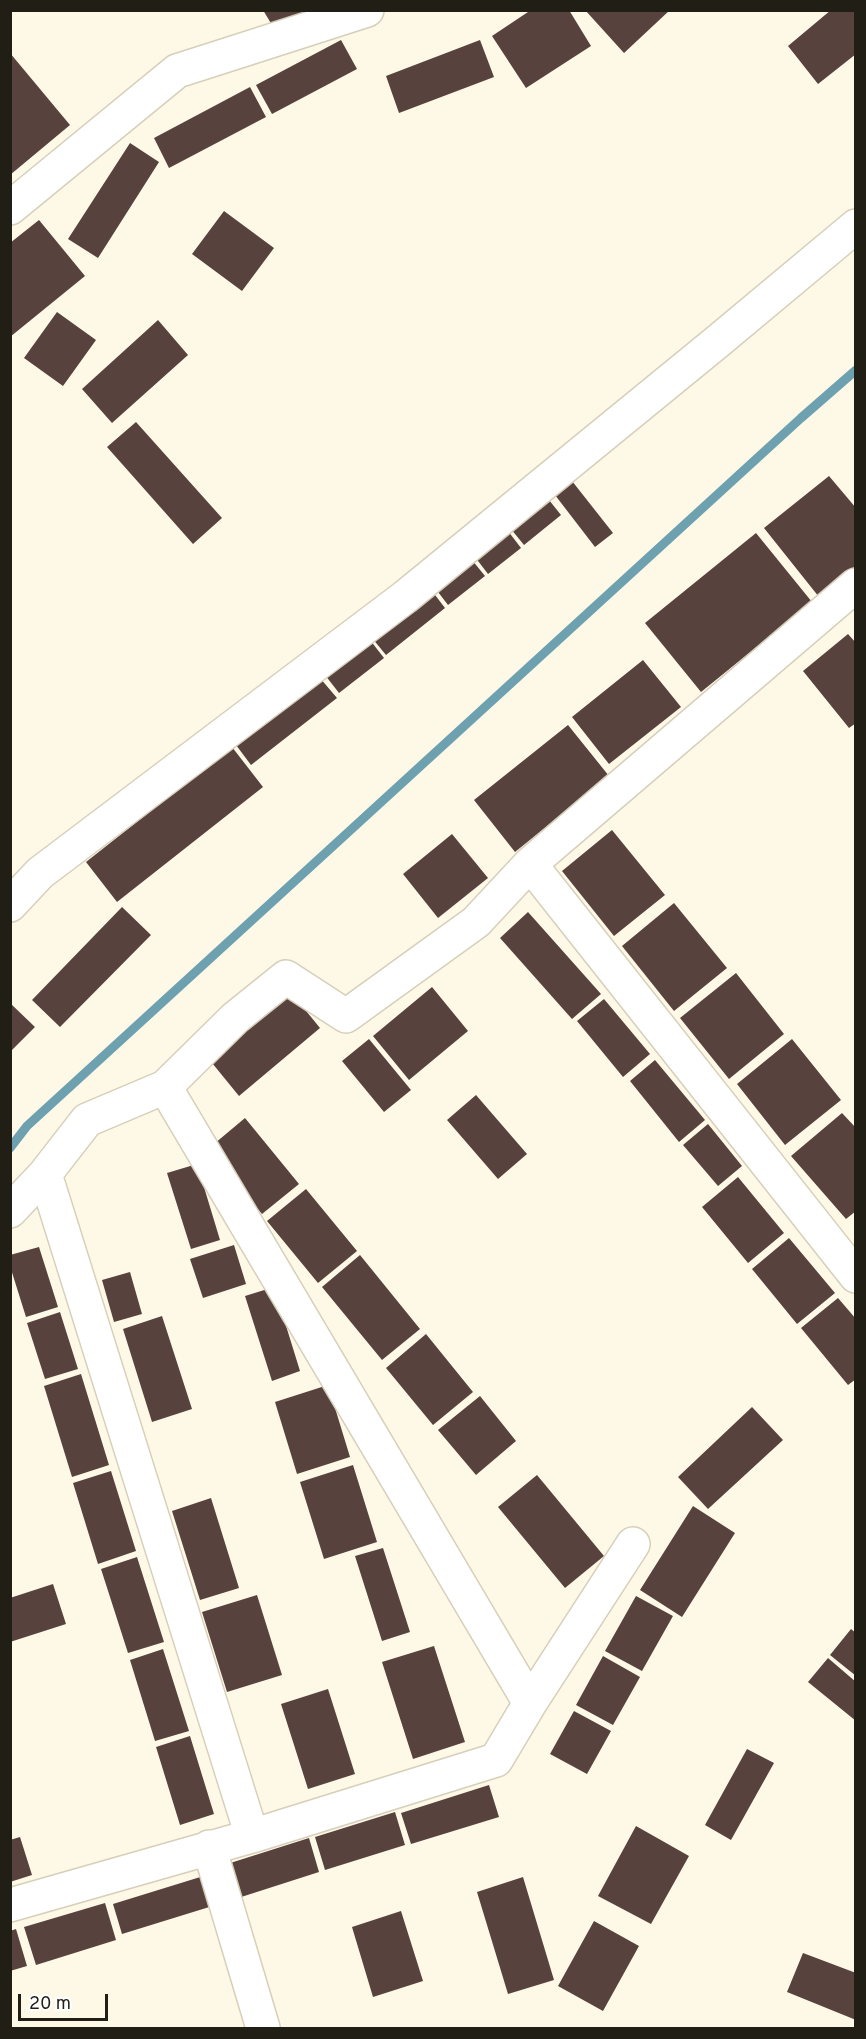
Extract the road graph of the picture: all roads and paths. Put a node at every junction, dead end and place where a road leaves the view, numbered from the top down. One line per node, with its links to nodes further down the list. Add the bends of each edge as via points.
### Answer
1 (367, 10): 2 (street, via 177,71)
2 (10, 208)
3 (855, 226): 6 (street, via 405,597 40,873)
4 (851, 599): 5 (street)
5 (530, 864): 7 (street, via 476,922 346,1016 286,977 235,1018); 10 (street)
6 (10, 905)
7 (165, 1087): 8 (street, via 87,1120); 12 (street)
8 (45, 1174): 9 (street); 13 (street)
9 (10, 1211)
10 (855, 1276)
11 (633, 1544): 12 (street)
12 (530, 1703): 13 (street, via 495,1761)
13 (252, 1836): 14 (street)
14 (209, 1847): 15 (street); 16 (street)
15 (10, 1905)
16 (263, 2028)

